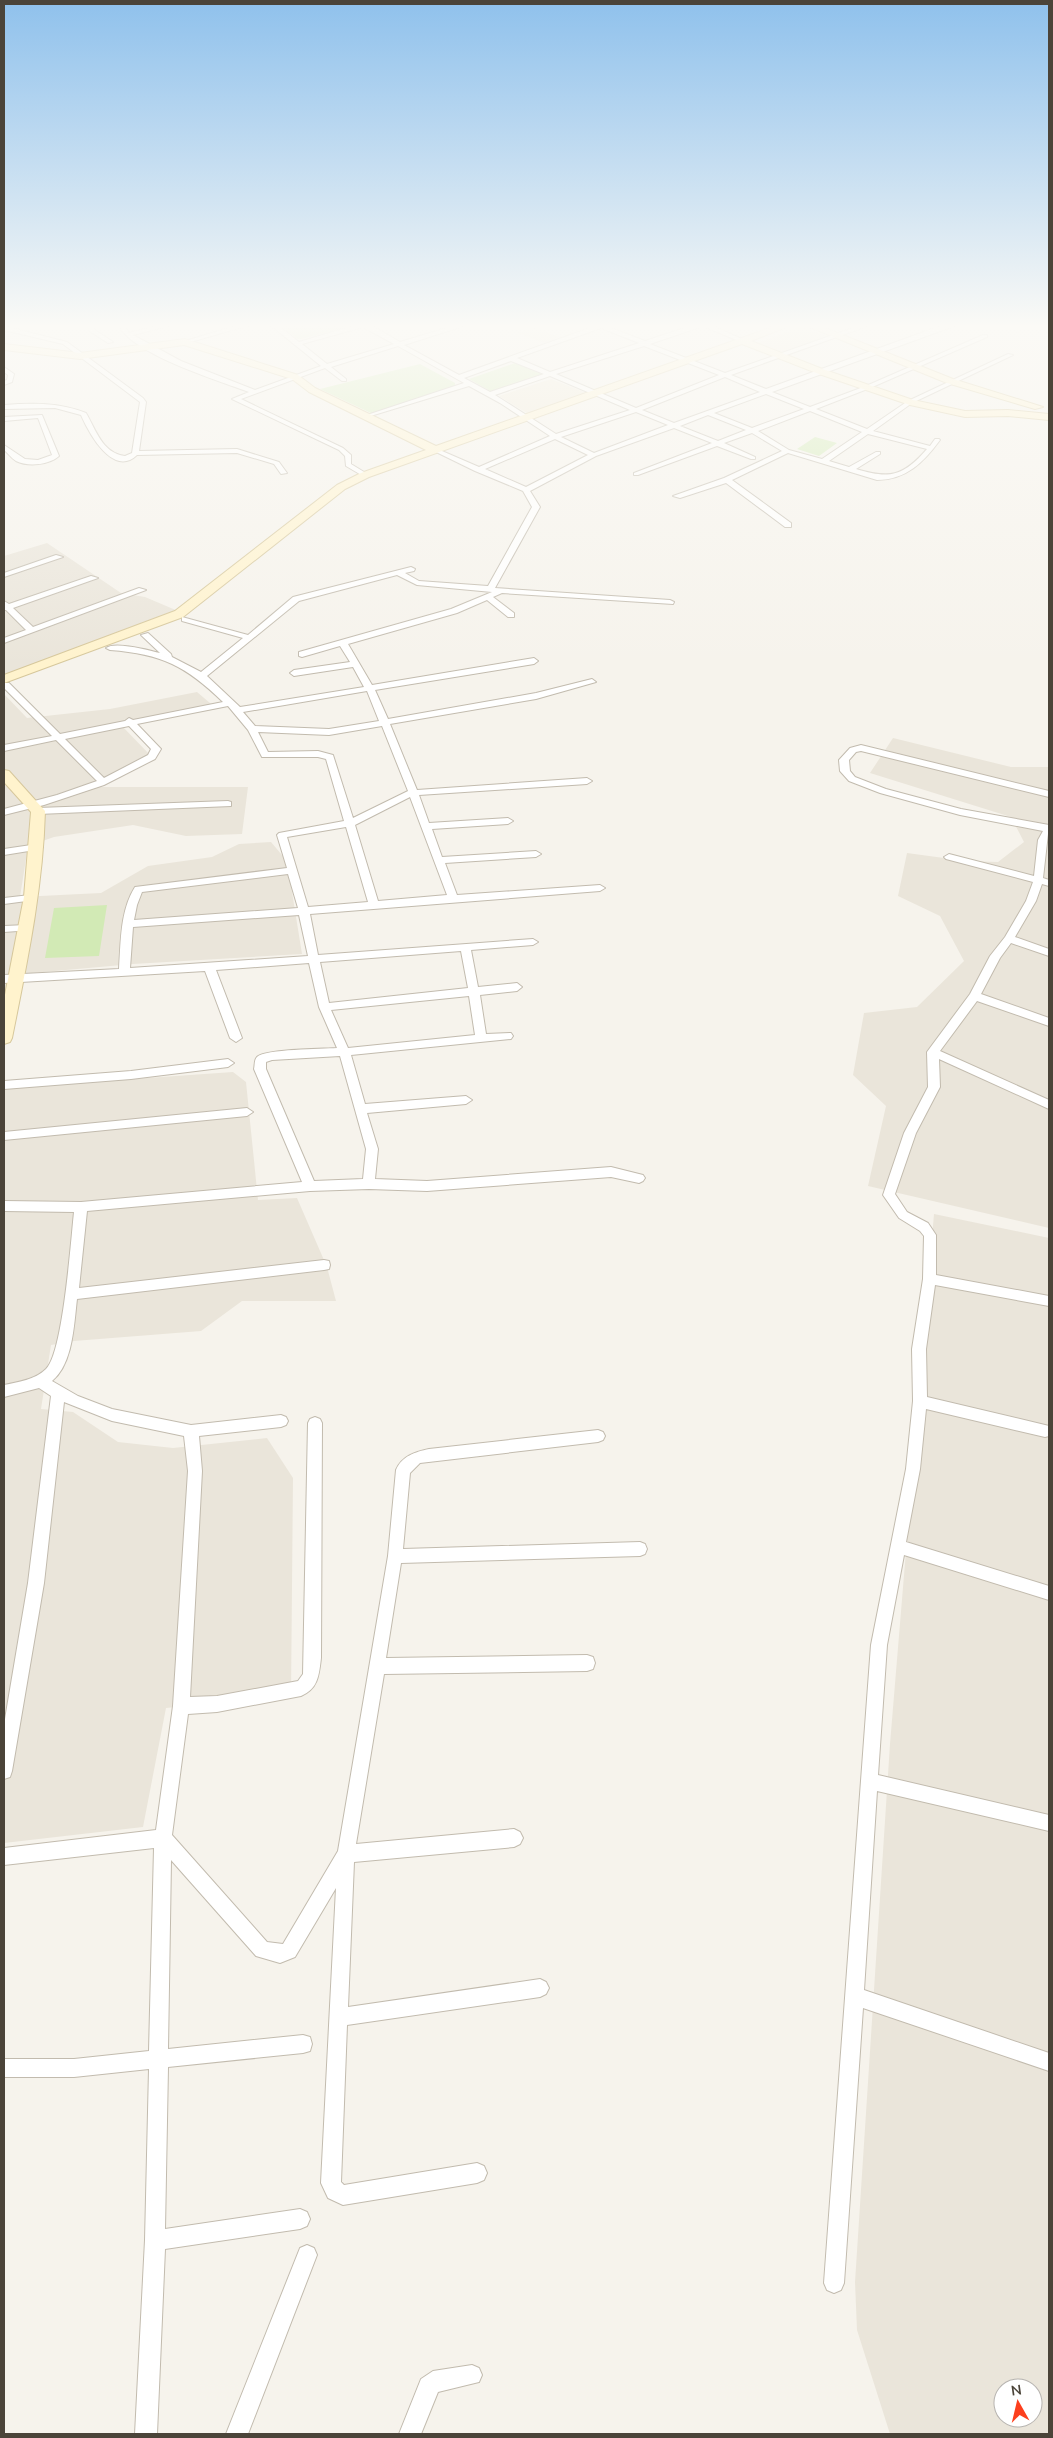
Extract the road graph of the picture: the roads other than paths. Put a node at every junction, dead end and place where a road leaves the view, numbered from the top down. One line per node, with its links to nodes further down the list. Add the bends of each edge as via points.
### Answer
1 (49, 438): 17 (street, via 56,456 50,460 25,462)
2 (96, 438): 21 (street, via 106,452 124,458)
3 (137, 438): 21 (street)
4 (316, 438): 30 (street, via 348,455 348,466)
5 (409, 438): 19 (main road)
6 (466, 438): 19 (main road)
7 (552, 438): 26 (street)
8 (559, 438): 23 (street)
9 (641, 438): 23 (street)
10 (706, 438): 16 (street)
11 (735, 438): 16 (street)
12 (766, 438): 20 (street)
13 (857, 438): 25 (street)
14 (892, 438): 18 (street)
15 (937, 440): 18 (street)
16 (720, 444): 24 (street); 29 (street)
17 (4, 447)
18 (931, 448): 27 (street, via 921,461 888,478)
19 (433, 449): 26 (street); 30 (main road)
20 (787, 451): 25 (street); 31 (street)
21 (135, 453): 28 (street, via 247,452 277,463)
22 (878, 453): 27 (street)
23 (594, 455): 32 (street)
24 (753, 458)
25 (823, 462): 27 (street)
26 (477, 470): 32 (street)
27 (850, 470)
28 (283, 473)
29 (636, 474)
30 (366, 475): 34 (main road)
31 (727, 480): 33 (street); 35 (street)
32 (526, 490): 42 (street, via 536,506)
33 (677, 496)
34 (322, 501): 46 (main road, via 222,594); 60 (main road, via 179,614)
35 (788, 525)
36 (59, 557): 39 (street)
37 (411, 569): 38 (street)
38 (398, 572): 42 (street, via 417,583); 49 (street, via 296,599)
39 (4, 575)
40 (94, 578): 44 (street)
41 (142, 590): 47 (street)
42 (489, 593): 43 (street); 45 (street); 51 (street, via 454,611)
43 (670, 602)
44 (5, 606): 47 (street)
45 (510, 615)
46 (186, 619): 48 (main road); 49 (street)
47 (32, 631): 50 (street)
48 (145, 635): 52 (main road); 54 (street)
49 (247, 637): 58 (street)
50 (4, 641)
51 (343, 643): 53 (street); 56 (street)
52 (110, 648): 54 (street); 60 (main road)
53 (302, 654)
54 (169, 657): 58 (street)
55 (534, 661): 61 (street)
56 (356, 664): 57 (street); 61 (street)
57 (294, 673)
58 (202, 677): 62 (street)
59 (592, 682): 65 (street, via 536,696)
60 (5, 683): 67 (street)
61 (370, 689): 63 (street); 65 (street)
62 (229, 703): 63 (street); 64 (street)
63 (238, 710): 66 (street)
64 (129, 721): 67 (street); 70 (street, via 157,751 148,760)
65 (384, 722): 66 (street, via 329,732); 72 (street)
66 (252, 729): 78 (street, via 265,755 330,756)
67 (58, 736): 68 (street); 70 (street)
68 (4, 748)
69 (4, 774): 75 (main road)
70 (102, 781): 75 (street)
71 (588, 781): 72 (street)
72 (412, 793): 78 (street); 79 (street)
73 (1049, 794): 80 (street, via 861,748 853,750 844,760 845,771 852,779 884,791 960,812)
74 (228, 804): 75 (street)
75 (36, 809): 76 (street); 81 (main road)
76 (4, 812)
77 (508, 821): 79 (street)
78 (351, 823): 86 (street, via 282,835); 92 (street)
79 (426, 826): 85 (street)
80 (1049, 829): 87 (street, via 1043,840)
81 (38, 847): 82 (street); 89 (main road)
82 (4, 852)
83 (536, 854): 85 (street)
84 (949, 857): 87 (street)
85 (439, 860): 90 (street)
86 (291, 871): 93 (street); 94 (street, via 144,887 136,892)
87 (1044, 882): 97 (street)
88 (600, 888): 90 (street)
89 (30, 898): 91 (street); 95 (main road)
90 (453, 898): 92 (street)
91 (4, 900)
92 (374, 905): 93 (street)
93 (304, 912): 94 (street); 101 (street)
94 (129, 924): 103 (street)
95 (26, 928): 96 (street); 104 (main road)
96 (4, 929)
97 (1009, 939): 100 (street); 107 (street, via 995,956)
98 (533, 942): 99 (street)
99 (465, 947): 101 (street); 106 (street)
100 (1049, 953)
101 (313, 959): 102 (street); 108 (street)
102 (209, 967): 103 (street); 112 (street)
103 (124, 972): 104 (street)
104 (10, 979): 111 (main road)
105 (517, 988): 106 (street)
106 (474, 992): 108 (street); 113 (street)
107 (975, 996): 109 (street); 115 (street)
108 (324, 1007): 114 (street)
109 (1049, 1022)
110 (507, 1036): 113 (street)
111 (4, 1038)
112 (236, 1038)
113 (480, 1039): 114 (street)
114 (344, 1052): 120 (street); 125 (street, via 271,1056 259,1064)
115 (933, 1052): 119 (street); 129 (street, via 934,1087 910,1132 890,1195 903,1215 924,1226 930,1235)
116 (228, 1063): 117 (street)
117 (4, 1085)
118 (466, 1100): 120 (street)
119 (1049, 1105)
120 (361, 1109): 124 (street, via 372,1150)
121 (247, 1112): 122 (street)
122 (4, 1136)
123 (639, 1178): 124 (street, via 611,1172 436,1186)
124 (369, 1184): 125 (street)
125 (310, 1186): 127 (street)
126 (4, 1206): 127 (street)
127 (81, 1207): 130 (street)
128 (324, 1266): 130 (street)
129 (928, 1279): 131 (street); 135 (street, via 919,1349)
130 (71, 1294): 132 (street, via 59,1360 53,1372)
131 (1049, 1301)
132 (40, 1381): 133 (street); 134 (street)
133 (4, 1391)
134 (58, 1394): 138 (street, via 148,1424); 148 (street, via 36,1583)
135 (920, 1400): 139 (street); 141 (street)
136 (281, 1421): 138 (street)
137 (315, 1424): 147 (street, via 315,1614 311,1676 301,1688 217,1704)
138 (192, 1430): 147 (street, via 195,1471)
139 (1045, 1431)
140 (598, 1436): 143 (street, via 416,1458 403,1470)
141 (898, 1546): 144 (street); 149 (street, via 880,1645)
142 (640, 1549): 143 (street)
143 (395, 1556): 146 (street)
144 (1049, 1593)
145 (587, 1663): 146 (street)
146 (376, 1666): 153 (street)
147 (181, 1706): 151 (street)
148 (4, 1771)
149 (870, 1781): 150 (street); 156 (street)
150 (1049, 1823)
151 (162, 1838): 153 (street, via 262,1950 280,1954 290,1951); 154 (street); 159 (street)
152 (514, 1838): 153 (street)
153 (346, 1854): 157 (street)
154 (4, 1856)
155 (540, 1988): 157 (street)
156 (854, 1996): 160 (street); 166 (street)
157 (340, 2017): 162 (street, via 331,2168 335,2191 343,2195)
158 (303, 2044): 159 (street)
159 (160, 2059): 161 (street, via 74,2068); 164 (street)
160 (1049, 2062)
161 (4, 2068)
162 (477, 2173)
163 (300, 2219): 164 (street)
164 (155, 2240): 168 (street)
165 (307, 2255): 169 (street)
166 (834, 2283)
167 (472, 2374): 170 (street, via 433,2382 428,2386)
168 (146, 2434)
169 (237, 2434)
170 (410, 2434)

